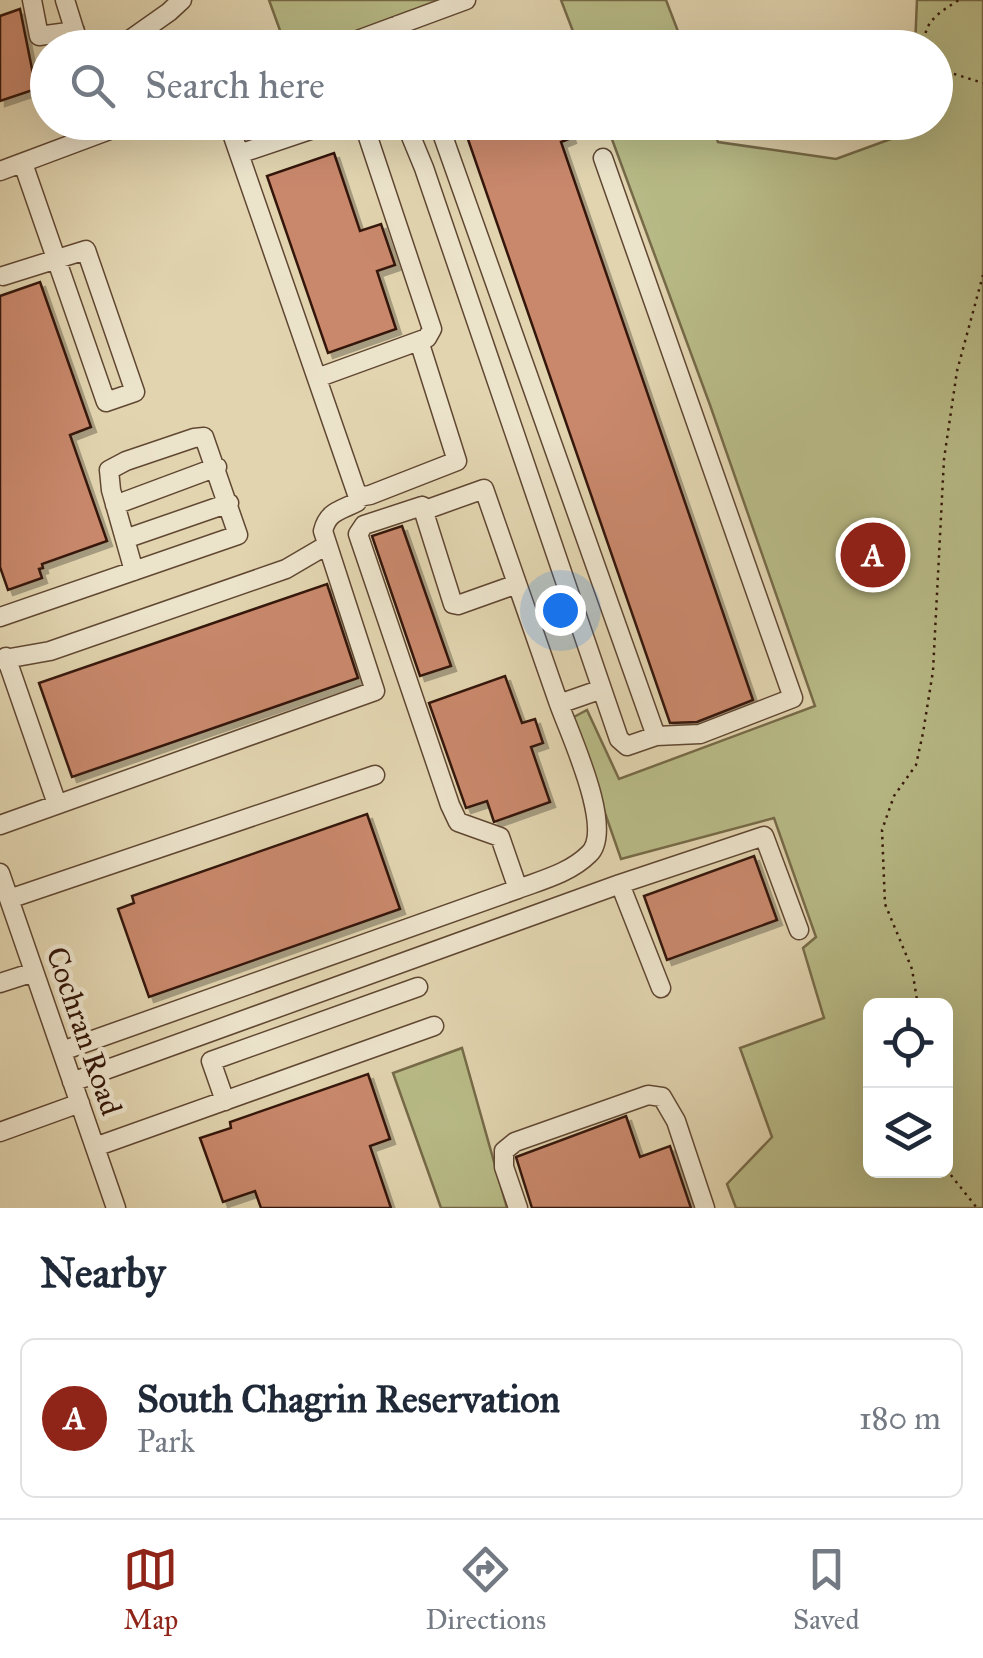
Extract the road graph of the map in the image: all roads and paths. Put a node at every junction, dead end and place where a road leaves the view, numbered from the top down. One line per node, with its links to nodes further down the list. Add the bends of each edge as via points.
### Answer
1 (62, 0): 5 (street); 7 (street)
2 (182, 0): 8 (street)
3 (466, 0): 6 (street)
4 (959, 0): 11 (path)
5 (35, 8)
6 (398, 25): 9 (street); 10 (street)
7 (74, 30)
8 (144, 30)
9 (390, 30)
10 (400, 30)
11 (924, 30)
12 (953, 74): 13 (path)
13 (983, 83)
14 (65, 140): 22 (street)
15 (234, 140): 20 (street)
16 (281, 140): 20 (street)
17 (369, 140): 27 (street, via 432,330)
18 (412, 140): 30 (street)
19 (444, 140): 29 (street)
20 (239, 154): 28 (street)
21 (603, 158): 44 (street, via 793,698 700,734)
22 (22, 163): 23 (street); 24 (street)
23 (0, 172)
24 (56, 259): 24 (street, via 106,402 135,392 86,250); 26 (street)
25 (983, 275): 57 (path, via 957,371 944,459 923,733 916,764 882,830 885,904)
26 (3, 276)
27 (419, 341): 28 (street); 32 (street, via 457,461)
28 (316, 378): 32 (street)
29 (542, 410): 30 (street); 44 (street)
30 (510, 421): 42 (street)
31 (217, 468): 33 (street); 34 (street); 34 (street, via 204,438 126,461 109,470)
32 (358, 497): 37 (street, via 326,518)
33 (229, 502): 36 (street); 38 (street, via 238,535)
34 (115, 505): 36 (street)
35 (422, 506): 39 (street, via 484,489); 39 (street, via 454,604); 50 (street, via 364,525 358,534 458,822 500,837)
36 (125, 539): 38 (street)
37 (327, 545): 41 (street, via 250,582 50,651); 46 (street, via 376,691)
38 (134, 571): 40 (street)
39 (517, 584): 43 (street)
40 (0, 616)
41 (3, 658): 46 (street)
42 (602, 689): 43 (street); 44 (street, via 626,746)
43 (559, 704): 50 (street, via 599,835 592,852 568,870)
44 (656, 736)
45 (375, 775): 51 (street)
46 (57, 804): 47 (street)
47 (0, 825)
48 (0, 873): 51 (street, Cochran Road)
49 (620, 884): 52 (street, via 764,836); 56 (street); 60 (street)
50 (518, 889): 59 (street)
51 (9, 899): 53 (street, Cochran Road)
52 (799, 930)
53 (34, 972): 54 (street); 59 (street, Cochran Road)
54 (0, 983)
55 (418, 987): 61 (street, via 211,1061)
56 (661, 988)
57 (917, 998)
58 (434, 1026): 61 (street)
59 (62, 1051): 60 (street, Cochran Road)
60 (72, 1082): 62 (street, Cochran Road)
61 (225, 1101): 64 (street)
62 (80, 1103): 63 (street); 64 (street, Cochran Road)
63 (0, 1132)
64 (95, 1147): 66 (street, Cochran Road)
65 (953, 1178): 69 (path)
66 (116, 1208)
67 (518, 1208): 68 (street, via 504,1150 648,1095 662,1097 676,1121)
68 (705, 1208)
69 (976, 1208)

